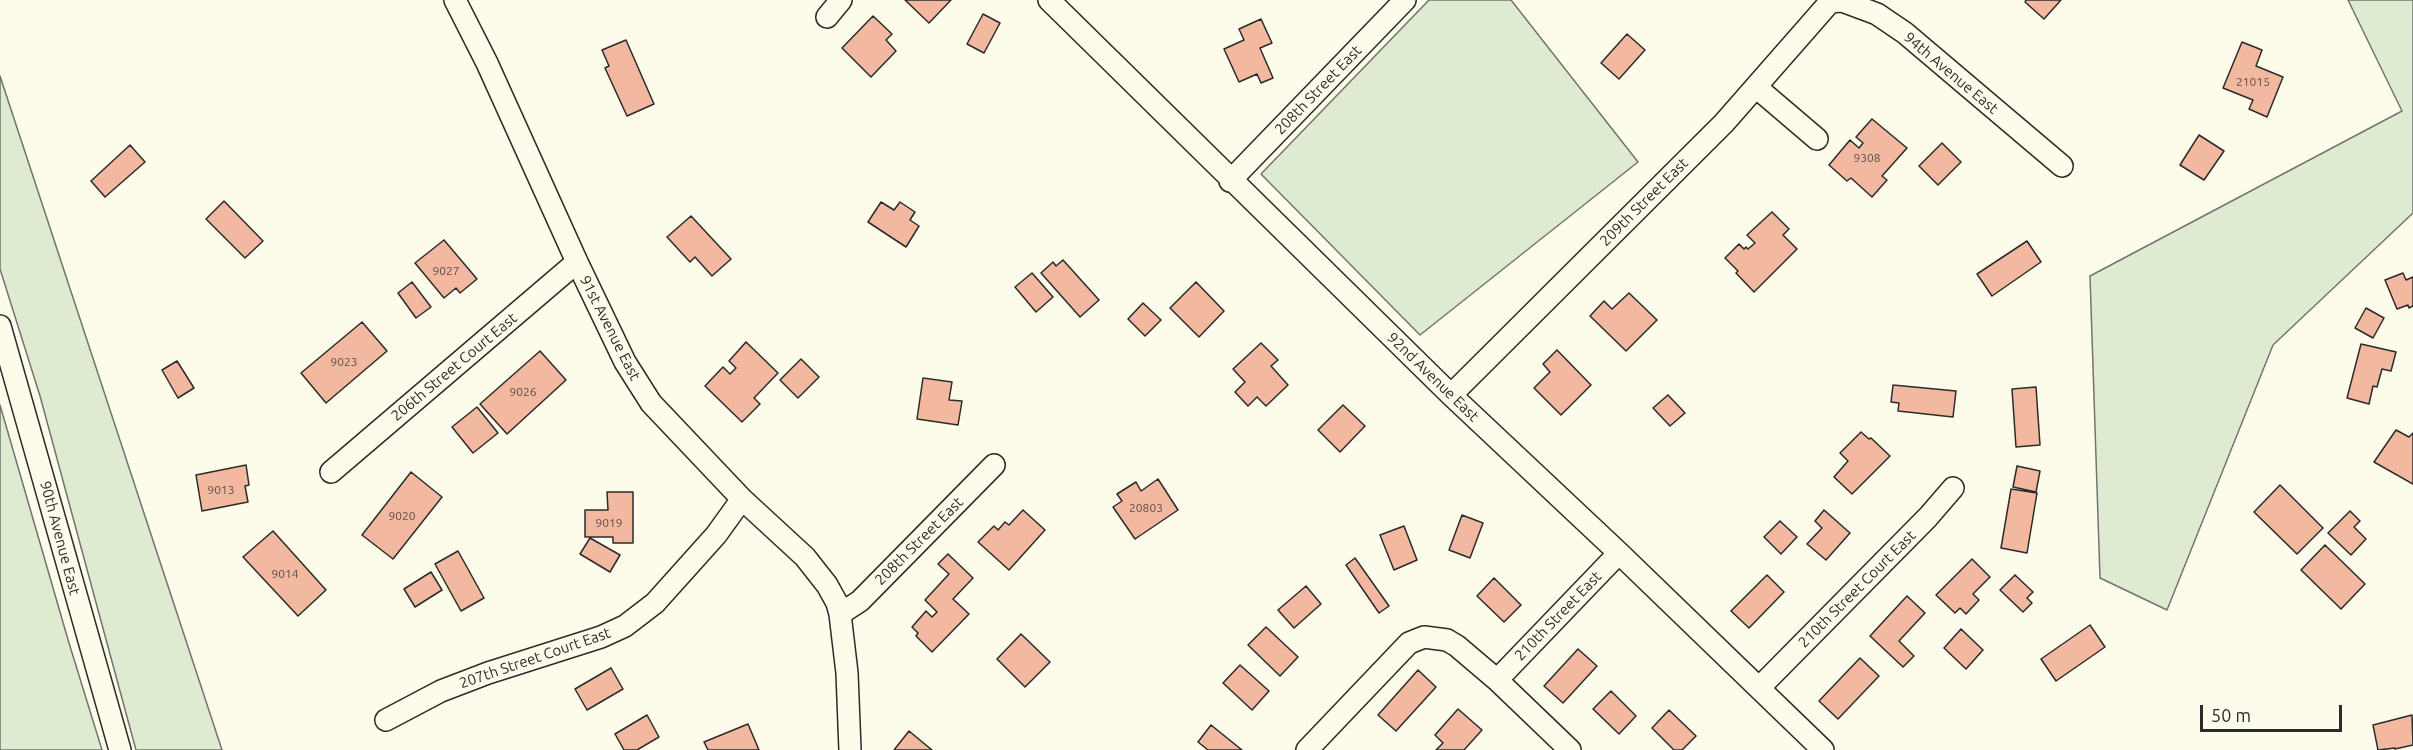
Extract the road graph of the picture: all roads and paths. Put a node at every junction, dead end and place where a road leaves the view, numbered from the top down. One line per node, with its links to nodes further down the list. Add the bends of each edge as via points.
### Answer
1 (456, 0): 11 (street, 91st Avenue East)
2 (841, 0): 6 (street)
3 (1049, 0): 10 (street, 92nd Avenue East)
4 (1405, 0): 10 (street, 208th Street East)
5 (1830, 2): 7 (street, 209th Street East); 9 (street, 94th Avenue East, via 1842,1 1877,14 1905,33)
6 (827, 17)
7 (1756, 87): 8 (street); 13 (street, 209th Street East)
8 (1817, 139)
9 (2062, 166)
10 (1230, 180): 13 (street, 92nd Avenue East)
11 (577, 262): 15 (street, 206th Street Court East); 17 (street, 91st Avenue East, via 625,362 651,403)
12 (0, 326): 23 (street, 90th Avenue East)
13 (1451, 395): 18 (street, 92nd Avenue East)
14 (994, 465): 19 (street, 208th Street East, via 860,600)
15 (331, 472)
16 (1953, 489): 21 (street, 210th Street Court East)
17 (742, 499): 19 (street, 91st Avenue East, via 805,557 827,585); 22 (street, 207th Street Court East, via 717,535 655,603 625,626 488,673)
18 (1619, 553): 20 (street, 210th Street East); 21 (street, 92nd Avenue East)
19 (840, 614): 24 (street, 91st Avenue East)
20 (1497, 680): 25 (street, via 1447,640 1424,637 1409,643); 26 (street)
21 (1759, 688): 27 (street, 92nd Avenue East)
22 (386, 720)
23 (120, 750)
24 (850, 750)
25 (1307, 750)
26 (1570, 750)
27 (1823, 750)

